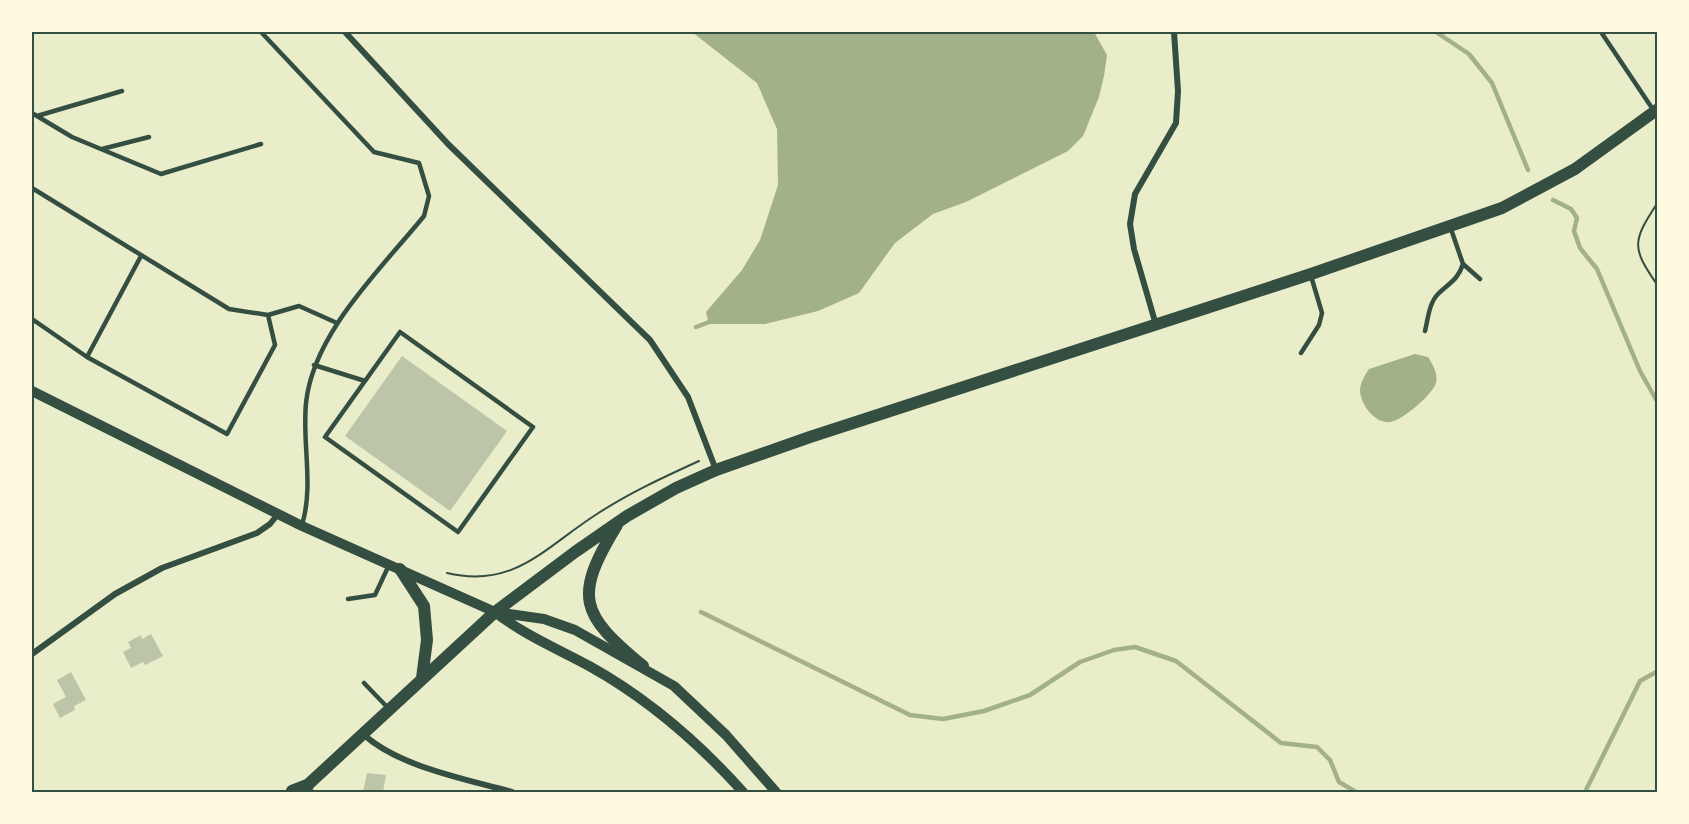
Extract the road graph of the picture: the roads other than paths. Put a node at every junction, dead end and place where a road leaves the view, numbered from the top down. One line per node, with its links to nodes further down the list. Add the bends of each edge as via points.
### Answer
1 (261, 32): 19 (lane, via 374,152 419,163 426,177 429,196 423,216)
2 (345, 32): 27 (street, via 448,144 650,340 688,397)
3 (1174, 32): 20 (street, via 1176,123 1135,194 1130,224)
4 (1601, 32): 6 (lane)
5 (122, 91): 7 (lane)
6 (1656, 110): 12 (main road, via 1575,169 1502,208)
7 (34, 114): 10 (lane, via 72,137)
8 (149, 137): 10 (lane)
9 (261, 144): 10 (lane, via 161,174)
10 (102, 149)
11 (32, 188): 13 (lane)
12 (1450, 226): 14 (lane); 15 (main road)
13 (141, 256): 17 (lane, via 229,309); 23 (lane)
14 (1463, 264): 16 (lane); 21 (lane, via 1460,274 1430,306)
15 (1311, 274): 20 (main road); 22 (lane, via 1322,313)
16 (1479, 279)
17 (268, 315): 19 (lane, via 299,306); 23 (lane, via 275,345 226,434)
18 (32, 319): 23 (lane)
19 (337, 323): 24 (lane)
20 (1156, 325): 27 (main road)
21 (1425, 331)
22 (1301, 353)
23 (87, 357)
24 (314, 365): 25 (lane); 30 (lane, via 306,402 309,502)
25 (365, 381): 25 (lane, via 325,437 458,532 533,427 400,332)
26 (32, 391): 28 (street)
27 (716, 470): 29 (main road)
28 (278, 514): 30 (street); 34 (street, via 257,533 162,568 115,594)
29 (619, 521): 33 (main road); 35 (main road, via 592,570 588,602 603,631)
30 (302, 526): 31 (street)
31 (394, 567): 32 (lane, via 375,595); 33 (street); 36 (main road, via 424,606 427,640)
32 (348, 599)
33 (495, 612): 35 (street, via 544,619 575,630); 36 (main road); 42 (street, via 517,629 646,701 707,752)
34 (32, 654)
35 (643, 666): 43 (street, via 696,705)
36 (422, 678): 38 (main road)
37 (364, 683): 38 (lane)
38 (389, 710): 39 (main road)
39 (363, 734): 40 (main road); 41 (street, via 386,750 429,768)
40 (299, 790)
41 (512, 792)
42 (743, 792)
43 (776, 792)

